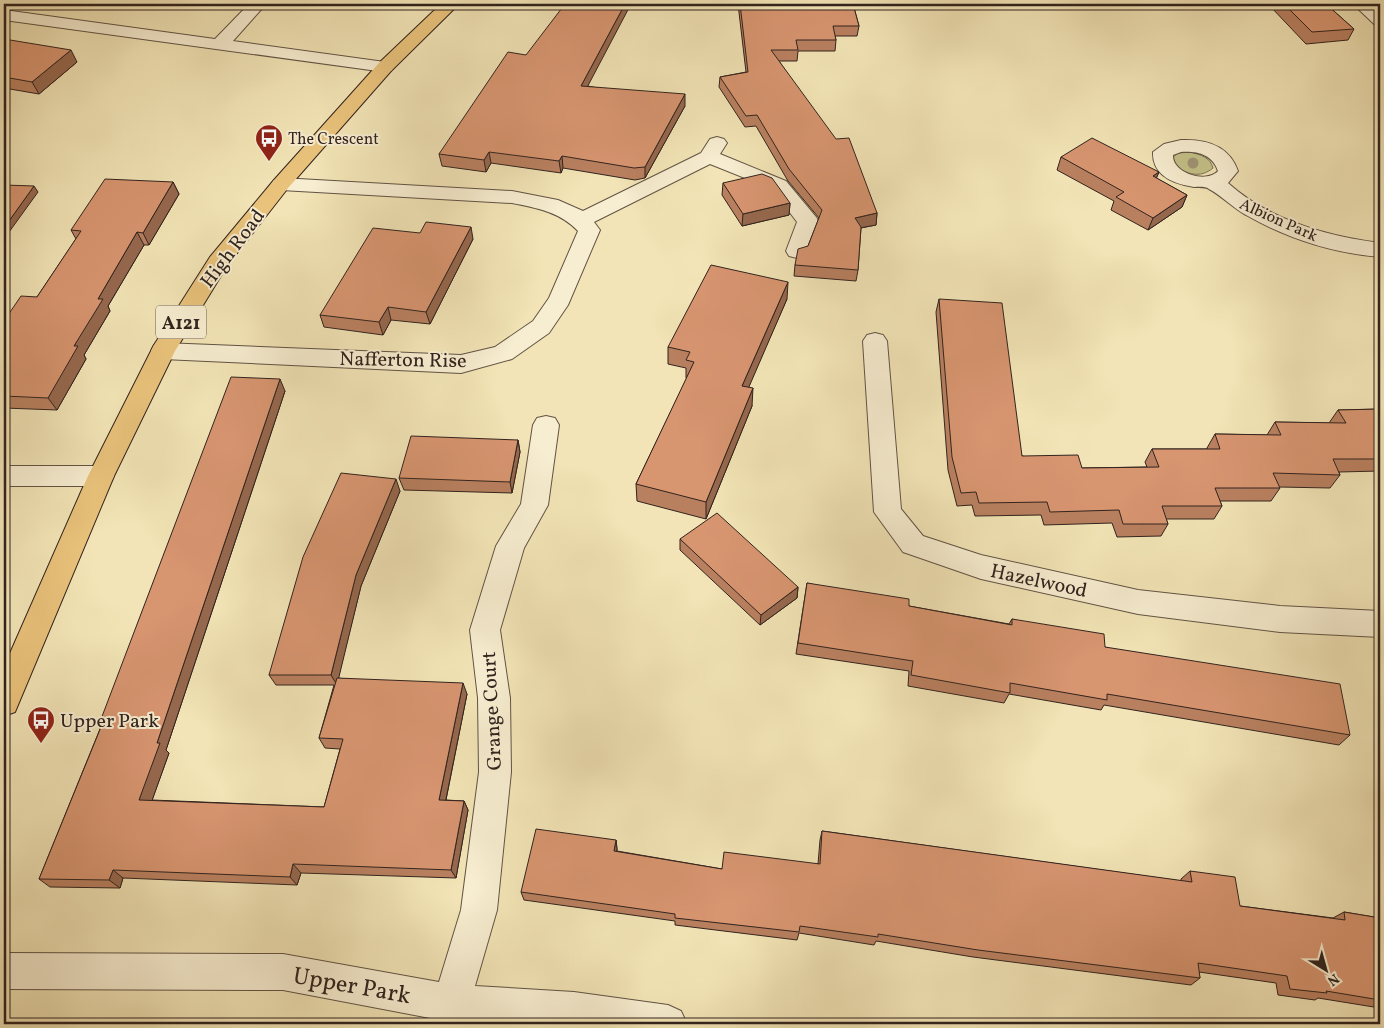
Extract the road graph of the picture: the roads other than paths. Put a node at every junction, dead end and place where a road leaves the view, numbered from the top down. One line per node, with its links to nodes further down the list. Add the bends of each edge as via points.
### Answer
1 (258, 4): 7 (street)
2 (451, 4): 3 (street); 8 (main road, High Road / A121)
3 (456, 4)
4 (1361, 4): 6 (street)
5 (4, 15): 7 (street)
6 (1380, 20)
7 (220, 44): 8 (street)
8 (385, 68): 10 (main road, High Road / A121)
9 (1213, 181): 12 (street, Albion Park, via 1227,195 1282,224 1331,242)
10 (281, 184): 11 (street, via 512,197 551,205 575,215); 15 (main road, High Road / A121, via 218,262)
11 (580, 221): 13 (street, via 713,150 780,185 808,222); 15 (street, Nafferton Rise, via 590,230 560,300 541,328 503,353 461,364)
12 (1380, 250)
13 (797, 251)
14 (875, 341): 19 (street, Hazelwood, via 888,512 912,544 980,567 1138,602 1280,619)
15 (163, 351): 18 (main road, High Road / A121)
16 (546, 425): 22 (street, Grange Court, via 534,505 510,546 486,630 494,698 495,772 478,910)
17 (4, 476): 18 (street)
18 (101, 476): 20 (main road, High Road / A121)
19 (1380, 624)
20 (4, 702)
21 (4, 971): 22 (street, Upper Park, via 283,972)
22 (451, 1003): 23 (street, Upper Park)
23 (574, 1018): 24 (street, Upper Park)
24 (668, 1024)

